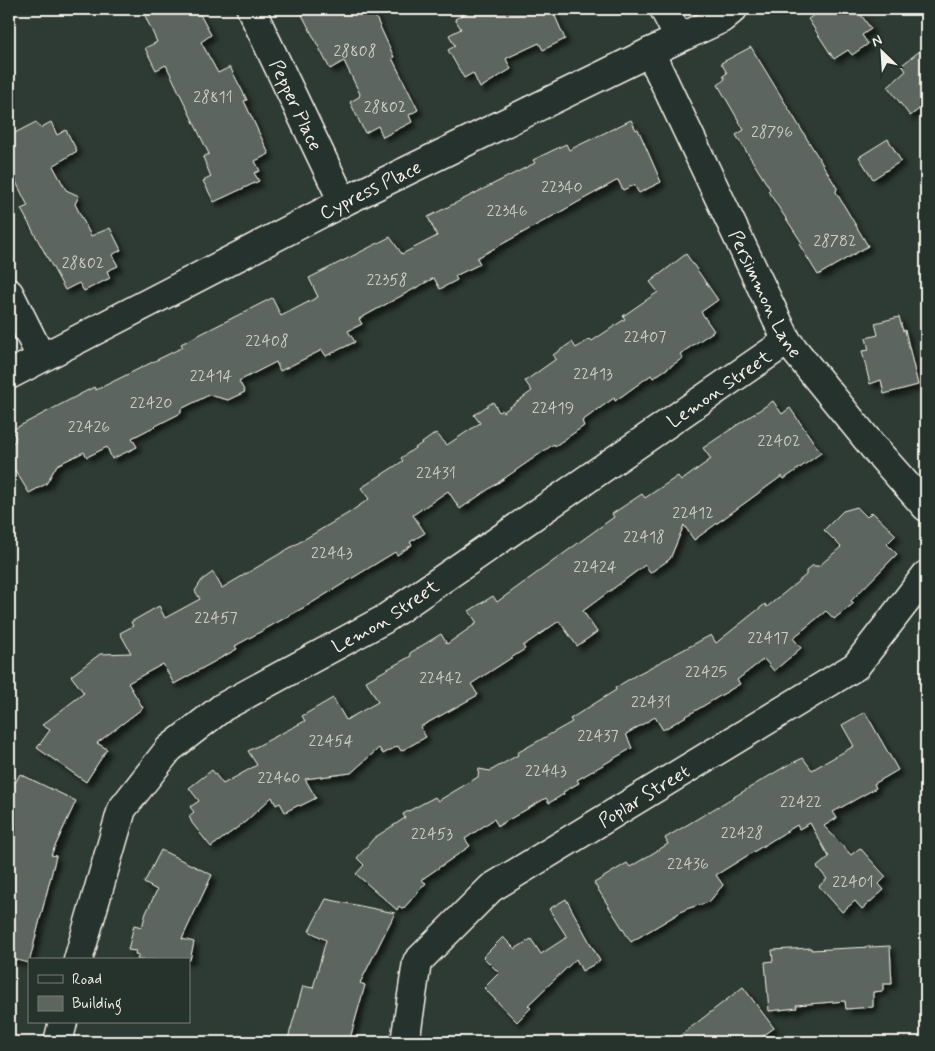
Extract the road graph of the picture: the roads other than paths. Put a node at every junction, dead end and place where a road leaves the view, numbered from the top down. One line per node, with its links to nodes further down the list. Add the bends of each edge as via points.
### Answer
1 (251, 9): 6 (street, Pepper Place)
2 (664, 9): 4 (street)
3 (733, 9): 4 (street, Cypress Place, via 721,20)
4 (679, 38): 5 (street, Cypress Place)
5 (650, 52): 6 (street, Cypress Place); 8 (street, Persimmon Lane)
6 (343, 202): 9 (street, Cypress Place)
7 (9, 292): 9 (street)
8 (787, 340): 11 (street, Persimmon Lane); 13 (street, Lemon Street, via 383,620 223,707 169,749 122,809)
9 (41, 357): 10 (street, Cypress Place)
10 (9, 375)
11 (926, 507)
12 (926, 576): 16 (street, Poplar Street, via 856,666 491,888 417,962)
13 (79, 958)
14 (62, 1024): 15 (street)
15 (58, 1042)
16 (405, 1042)

